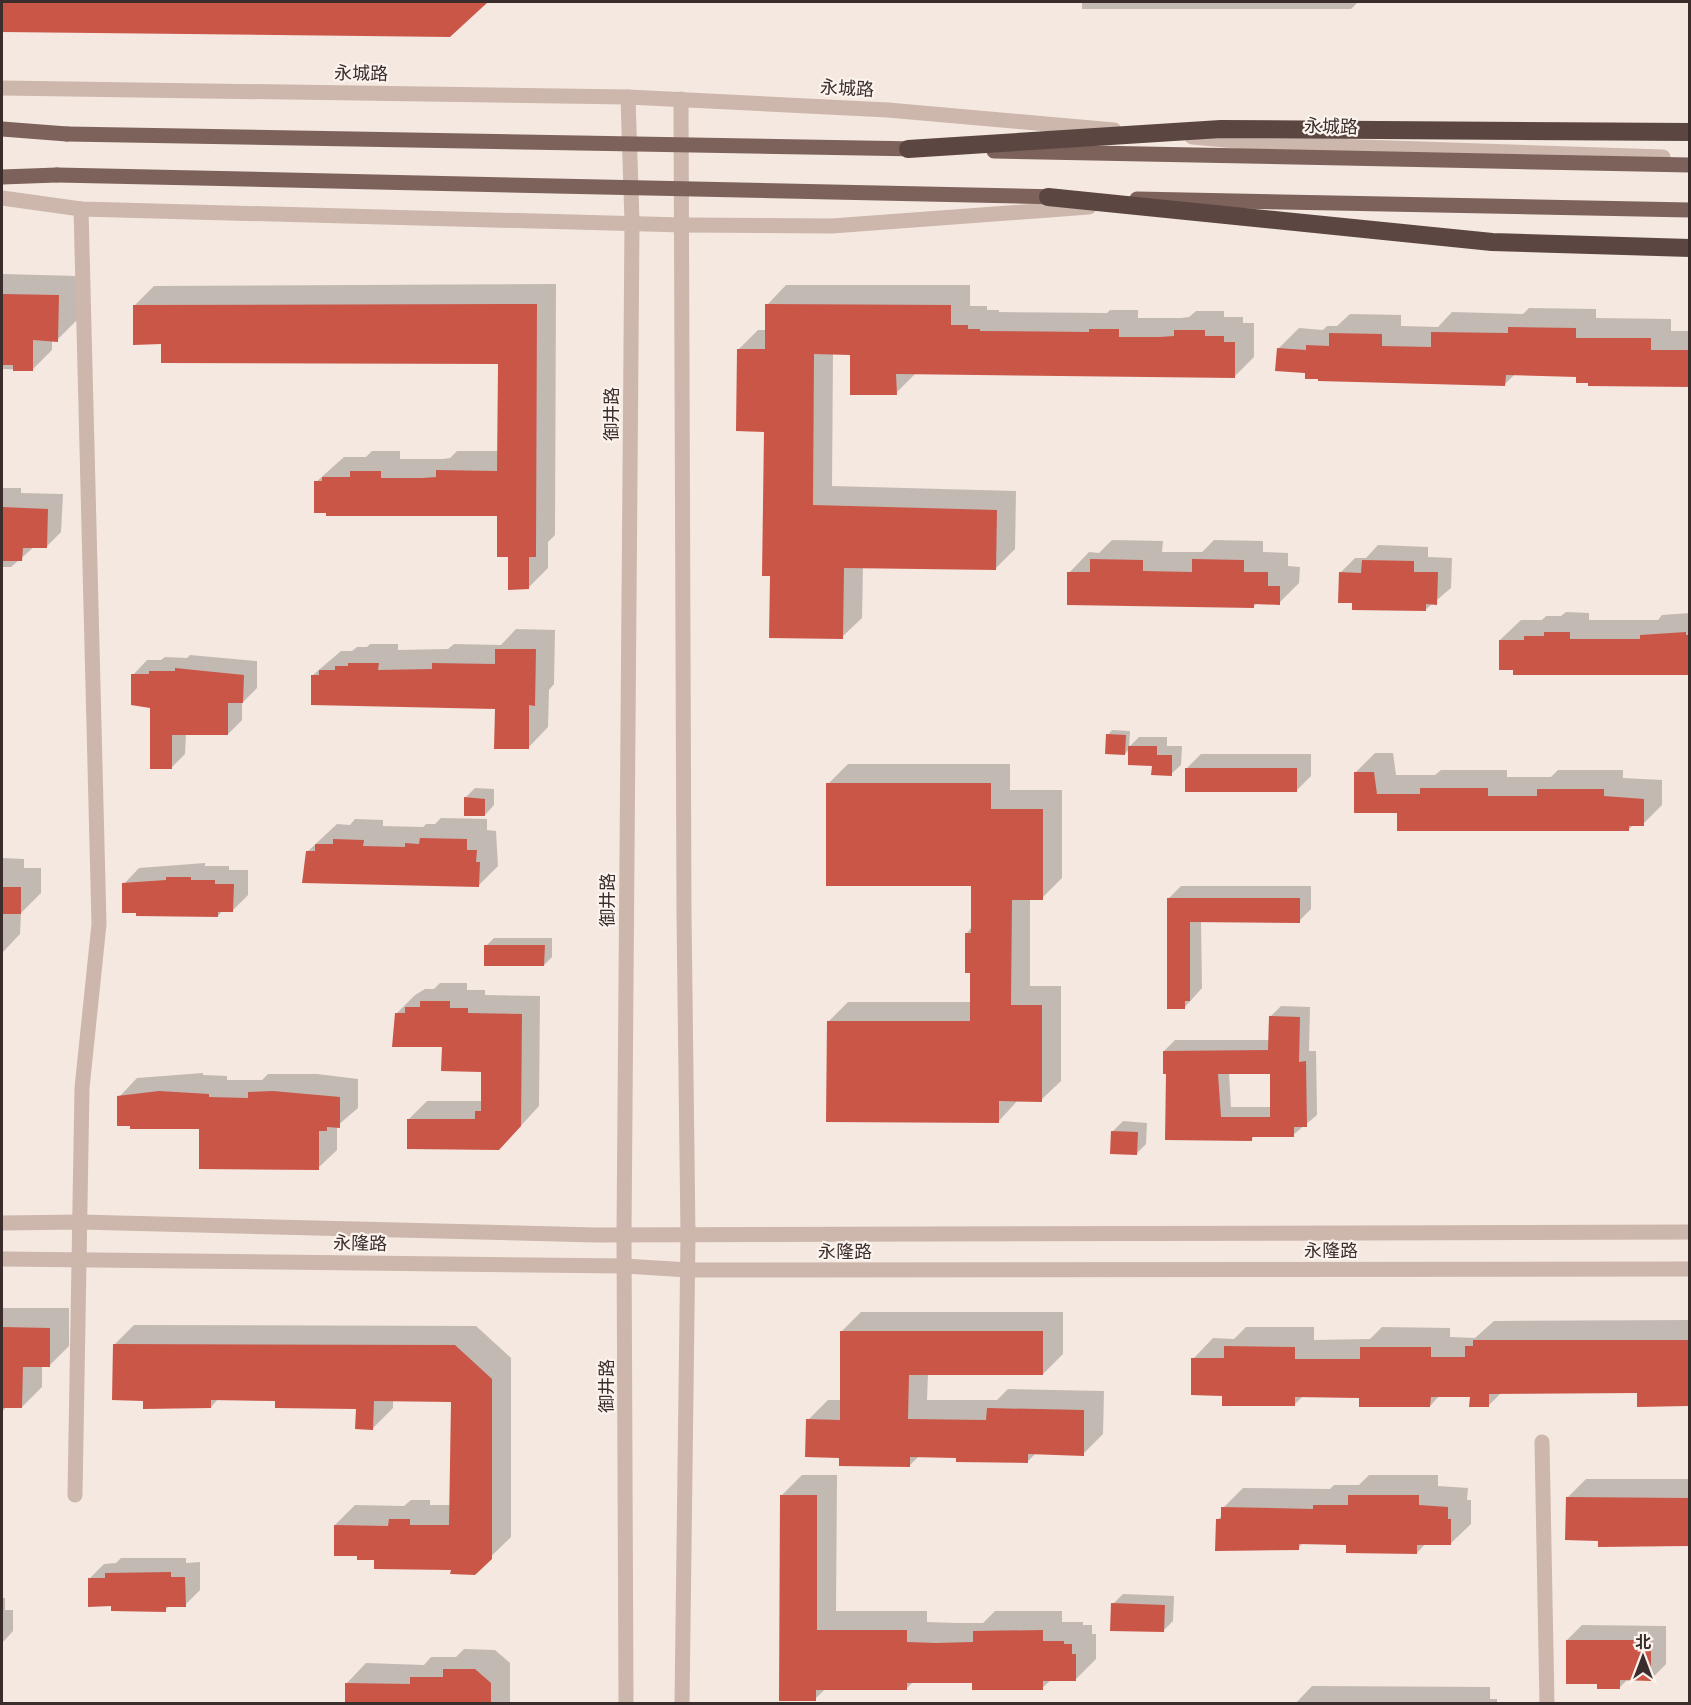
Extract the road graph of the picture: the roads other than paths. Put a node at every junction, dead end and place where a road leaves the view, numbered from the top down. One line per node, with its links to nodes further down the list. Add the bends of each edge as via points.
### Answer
1 (2, 88): 2 (street, 永城路)
2 (628, 97): 3 (street, 永城路); 15 (street, 御井路)
3 (681, 99): 7 (street, 永城路, via 888,110 1269,144); 16 (street)
4 (2, 129): 6 (main road, bridge, via 67,134)
5 (1689, 132): 6 (highway, bridge, via 1221,129)
6 (908, 149): 8 (main road, bridge)
7 (1689, 158)
8 (1689, 165)
9 (2, 177): 10 (main road, bridge, via 57,175)
10 (1048, 197): 13 (main road, bridge); 17 (highway, bridge, via 1492,242)
11 (2, 198): 12 (street)
12 (81, 209): 15 (street); 19 (street, via 99,924 82,1088)
13 (1689, 210)
14 (1689, 216): 16 (street, via 1234,205 1082,207 832,226)
15 (632, 222): 16 (street); 21 (street, 御井路)
16 (683, 225): 22 (street)
17 (1689, 248)
18 (2, 1222): 19 (street, 永隆路)
19 (80, 1222): 21 (street, 永隆路); 24 (street)
20 (1689, 1232): 22 (street, 永隆路)
21 (624, 1235): 22 (street, 永隆路); 25 (street, 御井路)
22 (688, 1235): 27 (street)
23 (2, 1259): 24 (street, 永隆路)
24 (79, 1259): 25 (street, 永隆路); 29 (street)
25 (625, 1266): 27 (street, 永隆路); 30 (street, 御井路)
26 (1689, 1269): 27 (street, 永隆路)
27 (688, 1270): 31 (street)
28 (1542, 1442): 32 (street)
29 (75, 1495)
30 (626, 1704)
31 (682, 1704)
32 (1547, 1704)

